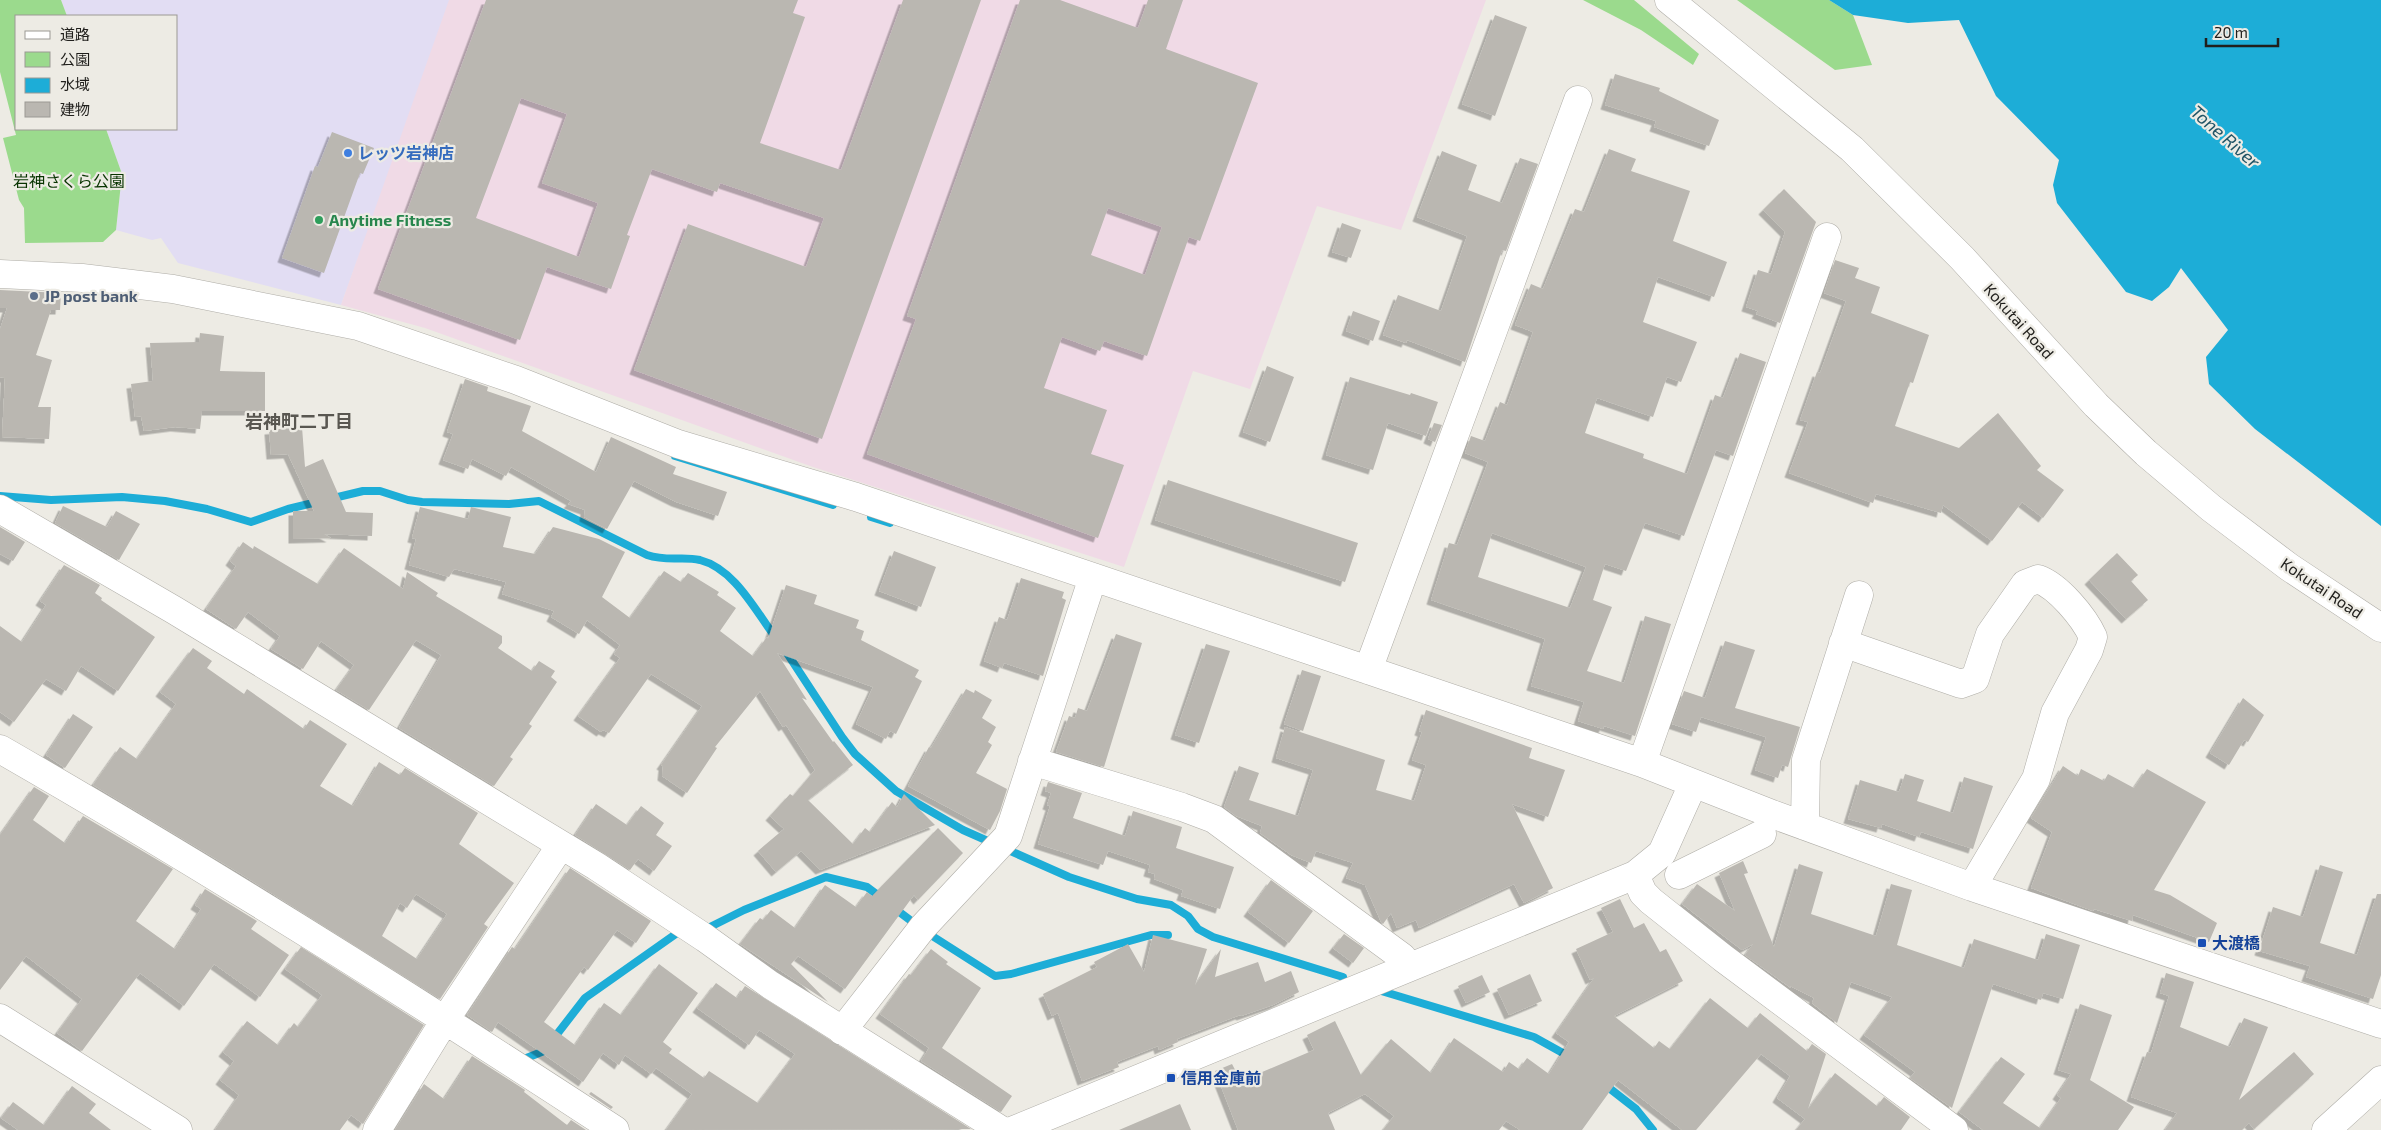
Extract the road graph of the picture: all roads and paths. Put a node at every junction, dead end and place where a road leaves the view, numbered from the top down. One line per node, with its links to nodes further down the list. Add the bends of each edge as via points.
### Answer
1 (1668, 0): 8 (street, Kokutai Road, via 1852,149 1962,258 2096,405 2146,453 2289,568)
2 (1578, 100): 10 (street)
3 (1827, 237): 13 (street)
4 (0, 274): 6 (street, via 82,278 173,290 358,326 516,380 678,444 847,494)
5 (0, 509): 17 (street, via 50,536)
6 (1093, 577): 10 (street); 12 (street)
7 (1859, 595): 9 (street)
8 (2381, 628)
9 (1843, 644): 15 (street, via 1806,760); 20 (street, via 1961,684 1975,680 1990,634 2025,584 2038,578 2050,583 2088,625 2093,637 2089,650 2055,713 2036,779)
10 (1368, 670): 13 (street)
11 (0, 749): 23 (street, via 144,832)
12 (1032, 761): 21 (street, via 1182,806 1214,819 1402,957); 25 (street, via 1008,836 923,927)
13 (1642, 763): 14 (street)
14 (1693, 784): 15 (street); 18 (street, via 1662,853)
15 (1805, 826): 20 (street)
16 (1762, 834): 19 (street)
17 (561, 845): 23 (street); 25 (street)
18 (1635, 875): 21 (street); 32 (street, via 1642,893 1672,918)
19 (1678, 876)
20 (1972, 887): 24 (street)
21 (1410, 967): 31 (street)
22 (0, 1018): 27 (street)
23 (445, 1020): 28 (street); 29 (street)
24 (2381, 1024)
25 (842, 1031): 30 (street)
26 (2381, 1080): 33 (street)
27 (178, 1130)
28 (377, 1130)
29 (615, 1130)
30 (1001, 1130)
31 (1014, 1130)
32 (1954, 1130)
33 (2326, 1130)

